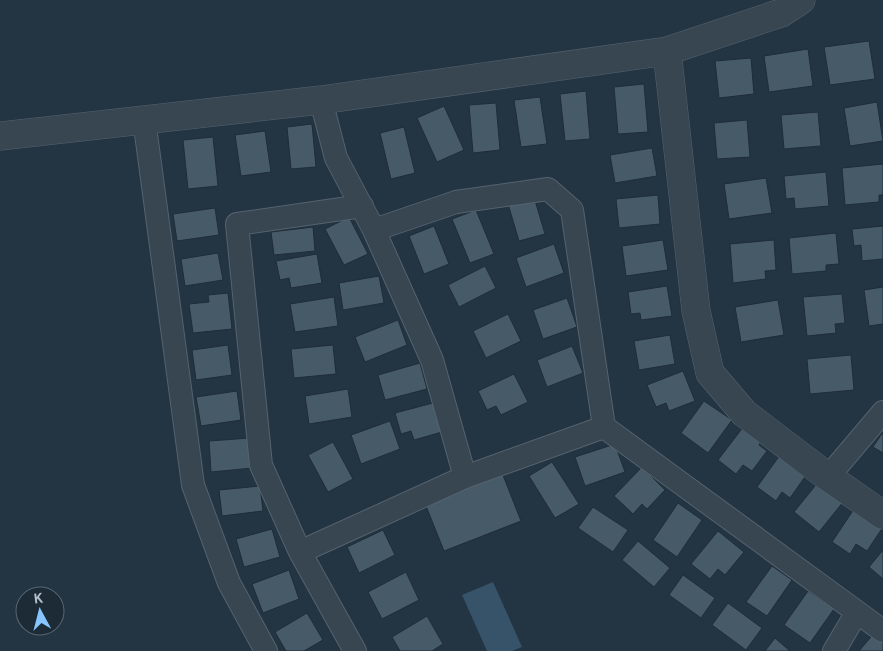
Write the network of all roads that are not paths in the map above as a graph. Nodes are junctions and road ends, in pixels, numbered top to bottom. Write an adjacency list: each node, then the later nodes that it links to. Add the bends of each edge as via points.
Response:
1 (801, 0): 2 (street, via 781,14)
2 (666, 51): 3 (street); 11 (street, via 696,311 710,373 744,413)
3 (321, 100): 4 (street); 6 (street, via 336,158)
4 (144, 119): 5 (street); 16 (street, via 193,485 230,583)
5 (0, 136)
6 (362, 206): 7 (street); 13 (street, via 237,224 261,465)
7 (374, 230): 9 (street, via 456,202 548,189 572,210); 10 (street, via 432,360)
8 (883, 412): 11 (street)
9 (604, 427): 10 (street); 14 (street)
10 (465, 477): 13 (street)
11 (828, 477): 12 (street)
12 (883, 516)
13 (300, 552): 17 (street)
14 (857, 612): 15 (street); 18 (street)
15 (883, 632)
16 (266, 651)
17 (355, 651)
18 (834, 651)

